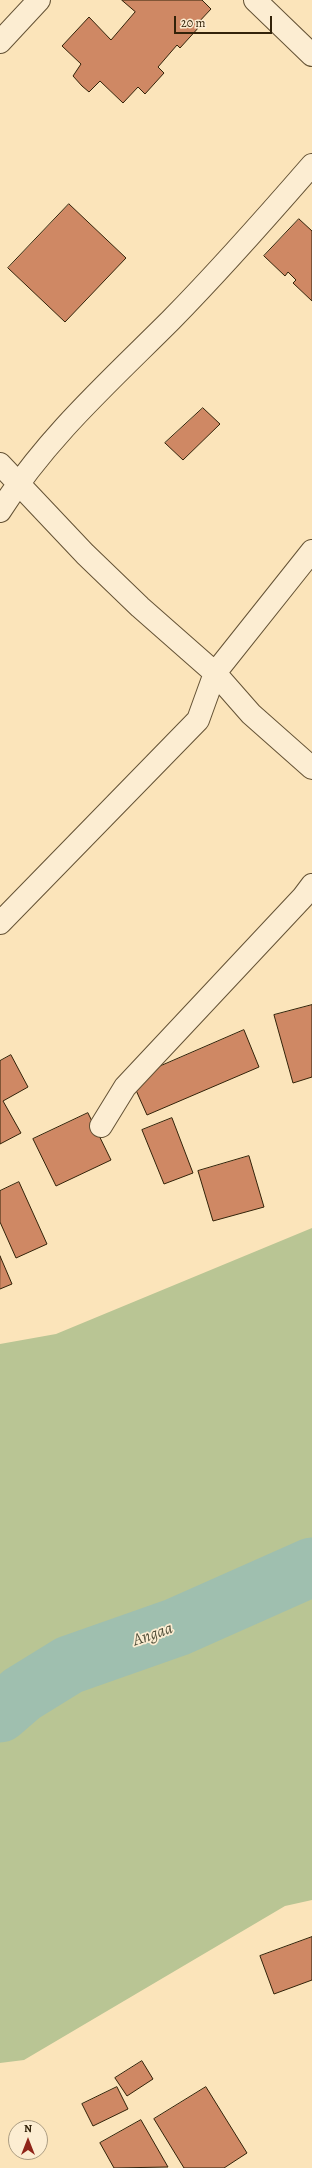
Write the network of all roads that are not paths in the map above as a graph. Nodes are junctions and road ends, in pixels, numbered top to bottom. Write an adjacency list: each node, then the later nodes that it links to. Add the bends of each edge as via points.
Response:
1 (39, 0): 3 (street)
2 (255, 0): 4 (street)
3 (0, 42)
4 (312, 55)
5 (312, 165): 7 (street, via 201,290 59,432)
6 (0, 464): 7 (street)
7 (18, 482): 8 (street); 10 (street, via 85,554)
8 (0, 511)
9 (312, 551): 10 (street)
10 (215, 673): 11 (street, via 251,714); 13 (street, via 198,720)
11 (312, 768)
12 (312, 885): 14 (street, via 125,1088)
13 (0, 924)
14 (101, 1126)

